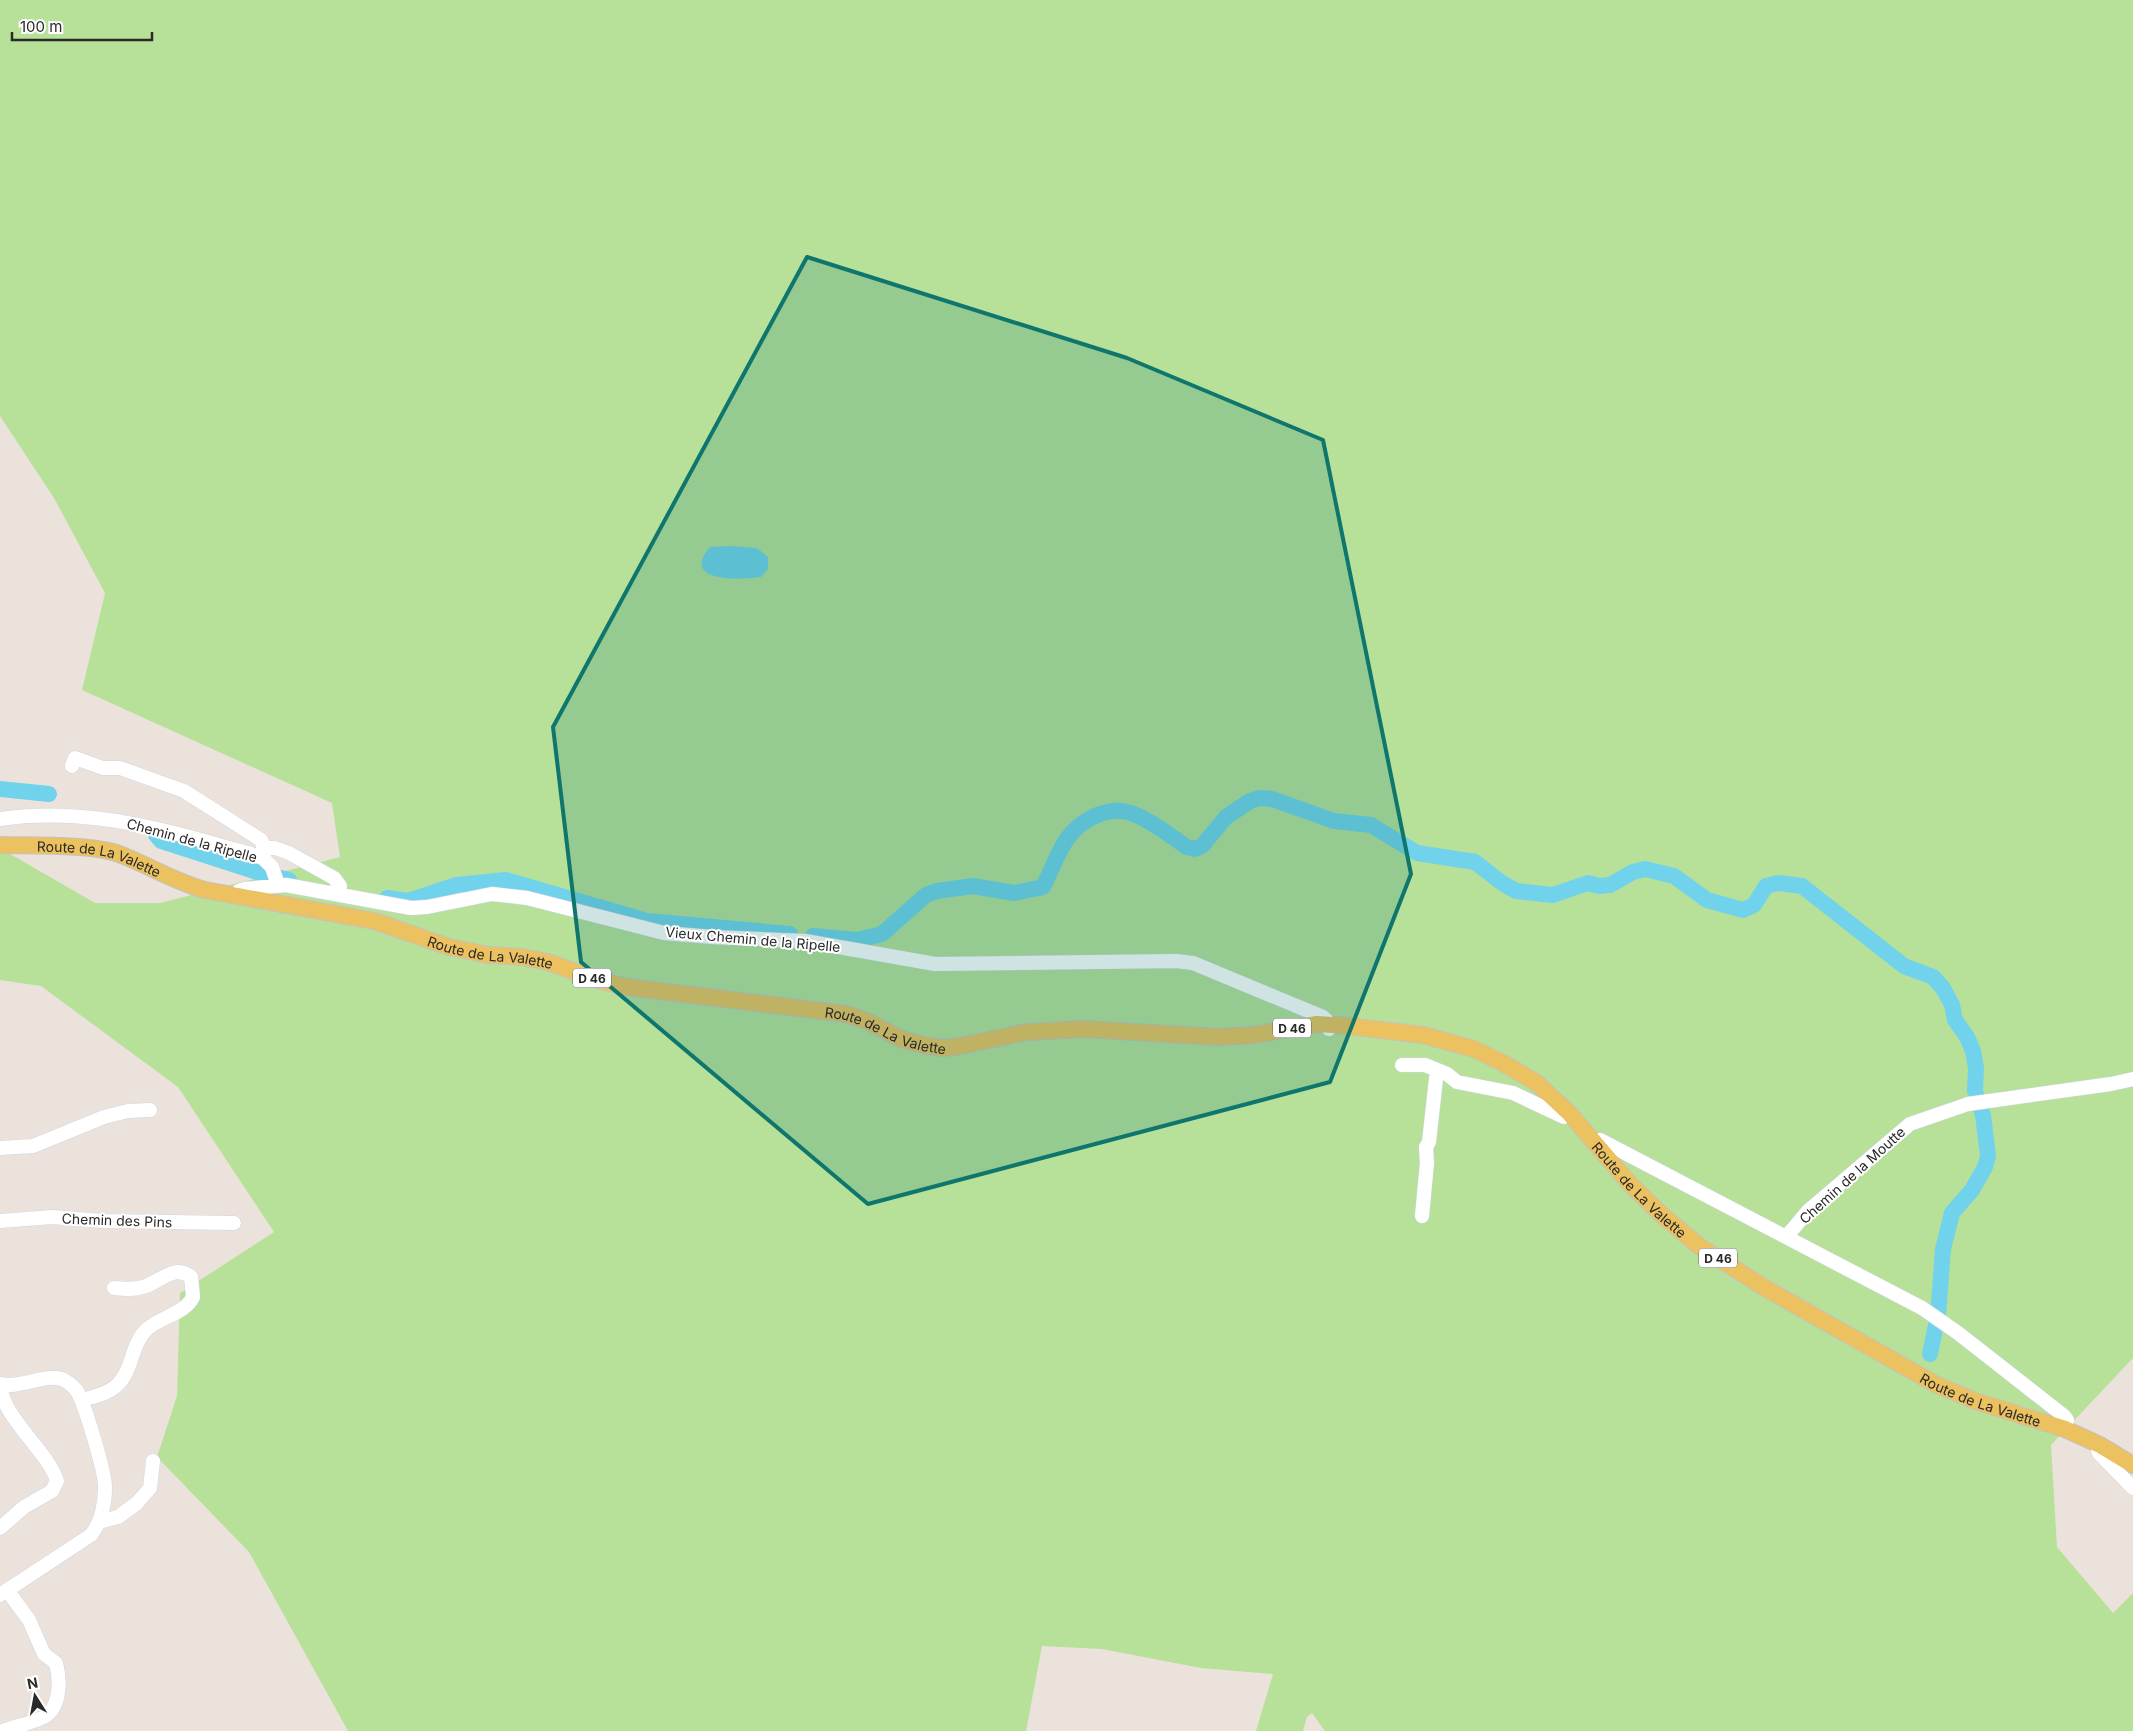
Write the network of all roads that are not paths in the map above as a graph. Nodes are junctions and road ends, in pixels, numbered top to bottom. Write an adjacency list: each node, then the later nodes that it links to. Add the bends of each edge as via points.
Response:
1 (72, 766): 4 (street, via 75,758 104,768 120,768 184,790 258,838)
2 (0, 819): 4 (street, Chemin de la Ripelle, via 46,816 119,820)
3 (0, 844): 7 (main road, Route de La Valette / D 46, via 89,849 118,854 190,886)
4 (264, 853): 5 (street, Chemin de la Ripelle); 6 (street, Vieux Chemin de la Ripelle, via 275,848 289,853 334,878)
5 (276, 879): 6 (street, Vieux Chemin de la Ripelle); 7 (street, Vieux Chemin de la Ripelle, via 238,891)
6 (339, 890): 8 (street, Vieux Chemin de la Ripelle, via 411,908 502,894 664,933 805,941 935,964 1193,963 1324,1018)
7 (234, 896): 8 (main road, Route de La Valette / D 46, via 374,921 449,947 548,962 627,987 846,1014 902,1039 943,1048 1027,1032 1084,1029 1191,1037 1248,1035 1304,1026)
8 (1329, 1028): 13 (main road, Route de La Valette / D 46, via 1422,1035 1453,1042 1503,1063 1537,1084)
9 (1402, 1065): 10 (street)
10 (1437, 1070): 13 (street, via 1457,1082 1513,1093 1564,1118); 16 (street, via 1426,1147)
11 (2133, 1079): 19 (street, Chemin de la Moutte, via 1968,1104 1910,1124 1808,1211)
12 (150, 1110): 15 (street, via 104,1117 41,1144)
13 (1570, 1114): 14 (main road, Route de La Valette / D 46)
14 (1595, 1143): 19 (street, via 1600,1140); 23 (main road, Route de La Valette / D 46, via 1662,1216 1699,1246 1765,1288 1935,1384)
15 (0, 1148)
16 (1422, 1216)
17 (0, 1221): 18 (street, Chemin des Pins, via 52,1217)
18 (234, 1223)
19 (1787, 1236): 23 (street, via 1922,1308 2064,1416 2067,1420)
20 (114, 1288): 22 (street, via 142,1288 179,1272 191,1277 193,1297 188,1304 143,1334 119,1384 103,1395)
21 (1, 1384): 22 (street, via 12,1386 60,1379 76,1390); 29 (street, via 5,1404 57,1482 52,1491 24,1507)
22 (81, 1400): 28 (street, via 105,1481)
23 (2065, 1429): 24 (main road, Route de La Valette / D 46)
24 (2100, 1445): 26 (main road, D 46); 27 (street, via 2099,1453)
25 (153, 1461): 28 (street, via 150,1488 137,1503 118,1518)
26 (2133, 1465)
27 (2133, 1488)
28 (99, 1522): 30 (street, via 80,1544)
29 (0, 1528)
30 (4, 1592): 31 (street, via 29,1620 44,1654 56,1663 58,1693 54,1708 48,1715)
31 (3, 1731)

